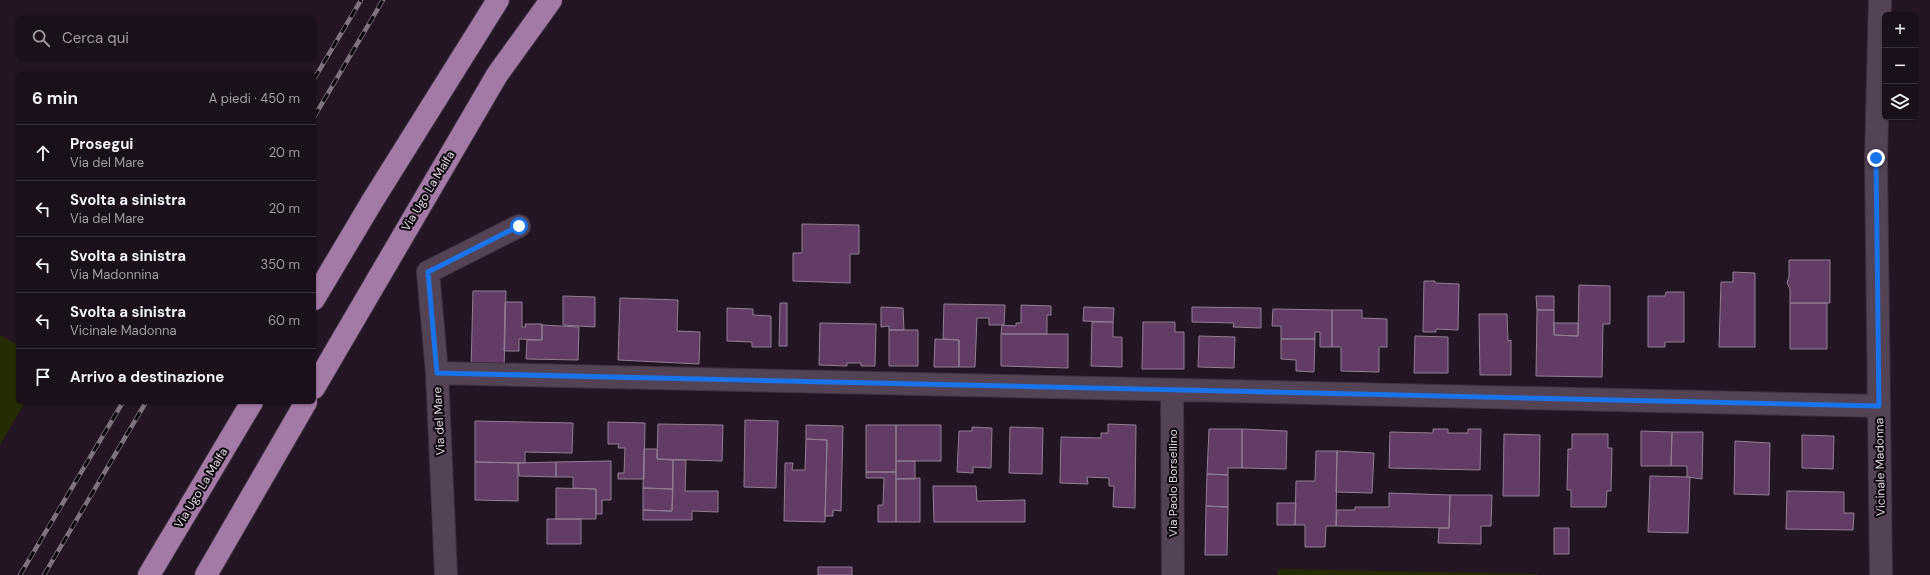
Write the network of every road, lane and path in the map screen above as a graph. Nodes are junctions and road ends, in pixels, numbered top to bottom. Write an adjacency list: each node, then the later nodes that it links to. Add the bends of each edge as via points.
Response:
1 (498, 0): 5 (highway)
2 (551, 0): 7 (highway, Via Ugo La Malfa, via 497,75)
3 (1880, 0): 11 (street, Vicinale Madonna, via 1876,158)
4 (519, 226): 6 (street, Via del Mare, via 428,272)
5 (316, 296)
6 (437, 373): 8 (street); 14 (street, Via del Mare)
7 (316, 385)
8 (1172, 391): 11 (street); 15 (street, Via Paolo Borsellino)
9 (251, 404): 12 (highway, Via Ugo La Malfa)
10 (305, 404): 13 (highway)
11 (1879, 406): 16 (street, Vicinale Madonna)
12 (149, 575)
13 (206, 575)
14 (446, 575)
15 (1174, 575)
16 (1881, 575)

